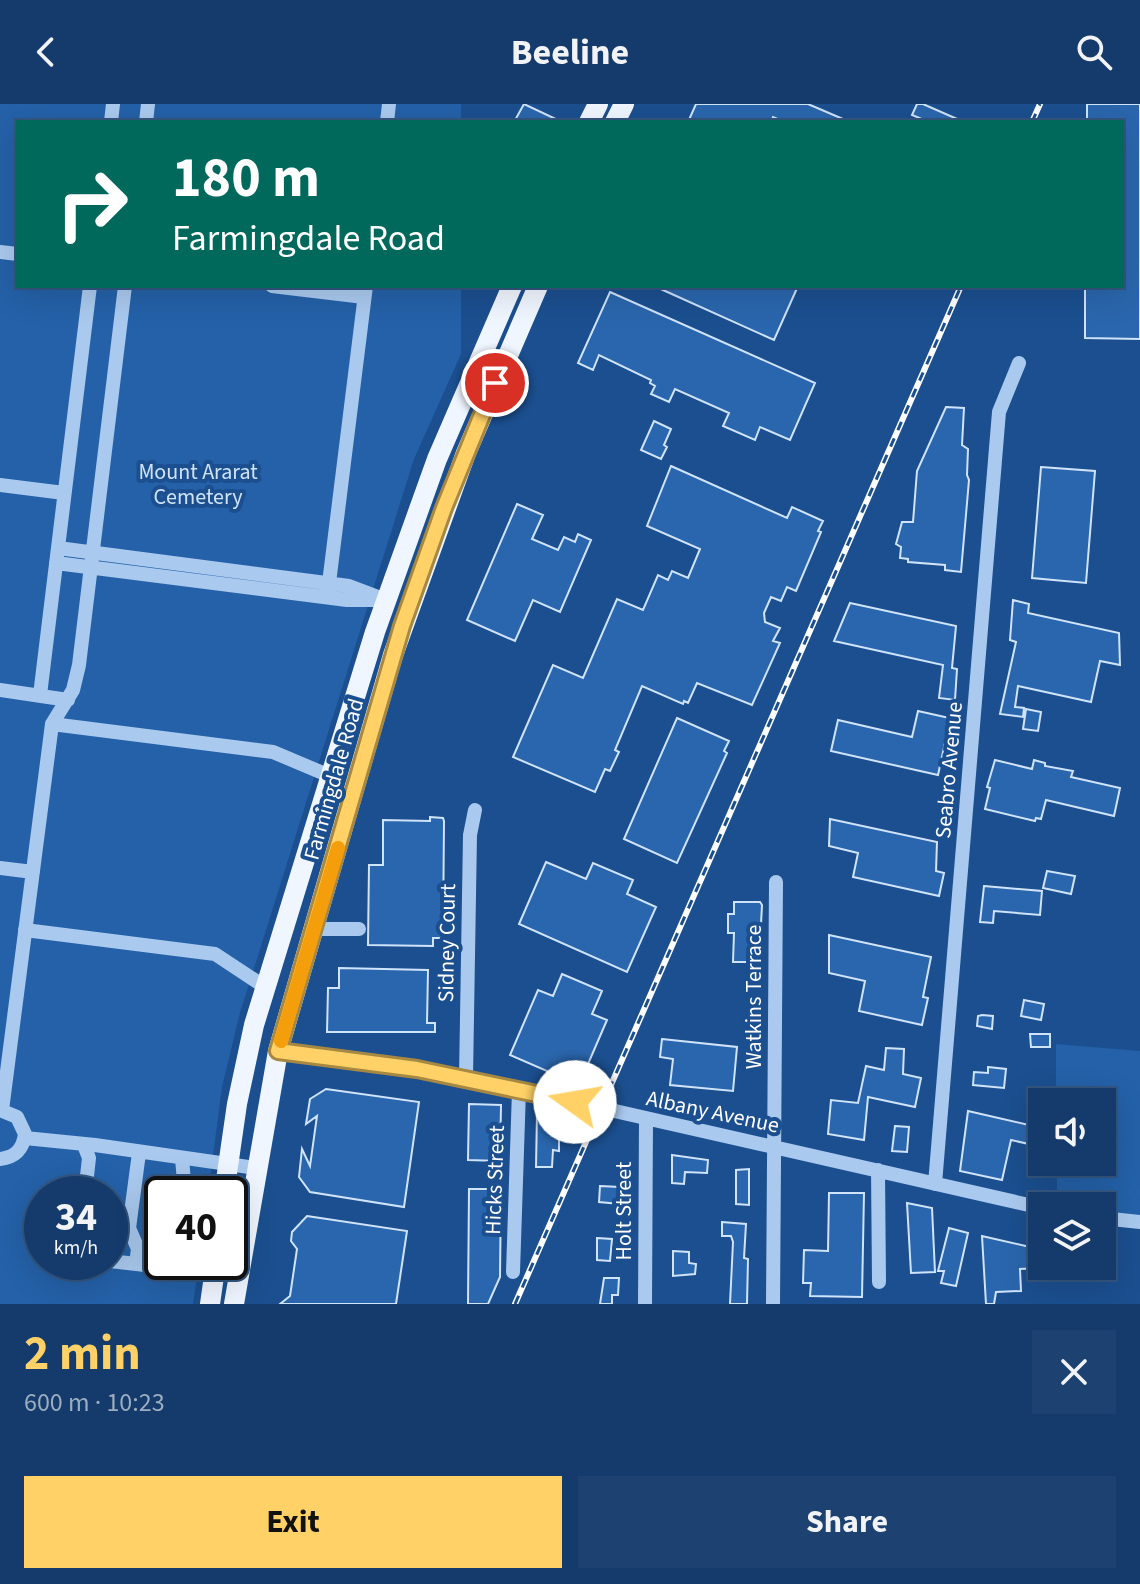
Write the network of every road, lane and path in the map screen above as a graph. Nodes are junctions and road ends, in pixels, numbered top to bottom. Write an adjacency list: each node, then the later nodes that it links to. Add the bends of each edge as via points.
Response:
1 (90, 288): 9 (street)
2 (125, 288): 11 (street)
3 (303, 288): 6 (street)
4 (511, 288): 13 (main road, Farmingdale Road, via 437,459)
5 (537, 288): 24 (main road, Farmingdale Road, via 471,440 411,599)
6 (365, 292): 12 (street)
7 (1019, 363): 46 (street, Seabro Avenue, via 999,412)
8 (0, 485): 9 (street)
9 (64, 493): 10 (street)
10 (57, 556): 11 (street); 15 (street)
11 (92, 560): 12 (street); 16 (street, via 79,665)
12 (328, 590): 13 (street)
13 (386, 600): 18 (main road, Farmingdale Road)
14 (0, 690): 15 (street)
15 (40, 695): 16 (street)
16 (68, 700): 17 (street)
17 (52, 724): 18 (street, via 273,752); 22 (street)
18 (330, 776): 20 (main road, Farmingdale Road)
19 (475, 810): 30 (street, Sidney Court, via 470,835)
20 (307, 853): 27 (main road, Farmingdale Road); 29 (main road, via 305,887 265,1040 268,1048)
21 (0, 868): 22 (street)
22 (33, 872): 26 (street)
23 (776, 882): 36 (street, Watkins Terrace)
24 (314, 929): 25 (street); 29 (main road, Farmingdale Road)
25 (359, 929)
26 (25, 930): 27 (street, via 215,954); 28 (street)
27 (265, 987): 40 (main road, Farmingdale Road)
28 (6, 1028): 32 (street)
29 (278, 1051): 30 (street, Albany Avenue); 41 (main road, Farmingdale Road)
30 (466, 1078): 31 (street, Albany Avenue)
31 (519, 1090): 33 (street, Albany Avenue); 54 (street, Hicks Street)
32 (1, 1110): 34 (street, via 20,1120)
33 (646, 1119): 36 (street, Albany Avenue); 59 (street, Holt Street)
34 (25, 1138): 35 (street); 39 (street, via 17,1153)
35 (84, 1145): 37 (street); 43 (street)
36 (774, 1147): 42 (street, Albany Avenue); 60 (street, Watkins Terrace)
37 (139, 1153): 38 (street); 51 (street, via 129,1228)
38 (182, 1158): 40 (street); 44 (street)
39 (0, 1159)
40 (228, 1164): 41 (street); 45 (main road, Farmingdale Road)
41 (256, 1168): 58 (main road, Farmingdale Road)
42 (878, 1170): 46 (street, Albany Avenue); 56 (street)
43 (87, 1176)
44 (184, 1176)
45 (226, 1176)
46 (935, 1184): 47 (street, Albany Avenue)
47 (1028, 1205)
48 (1116, 1219): 49 (street)
49 (1140, 1222)
50 (144, 1252): 51 (street)
51 (137, 1256): 52 (street); 53 (street)
52 (144, 1257)
53 (128, 1258)
54 (513, 1272)
55 (213, 1280): 57 (main road)
56 (879, 1282)
57 (210, 1304)
58 (234, 1304)
59 (645, 1304)
60 (773, 1304)

